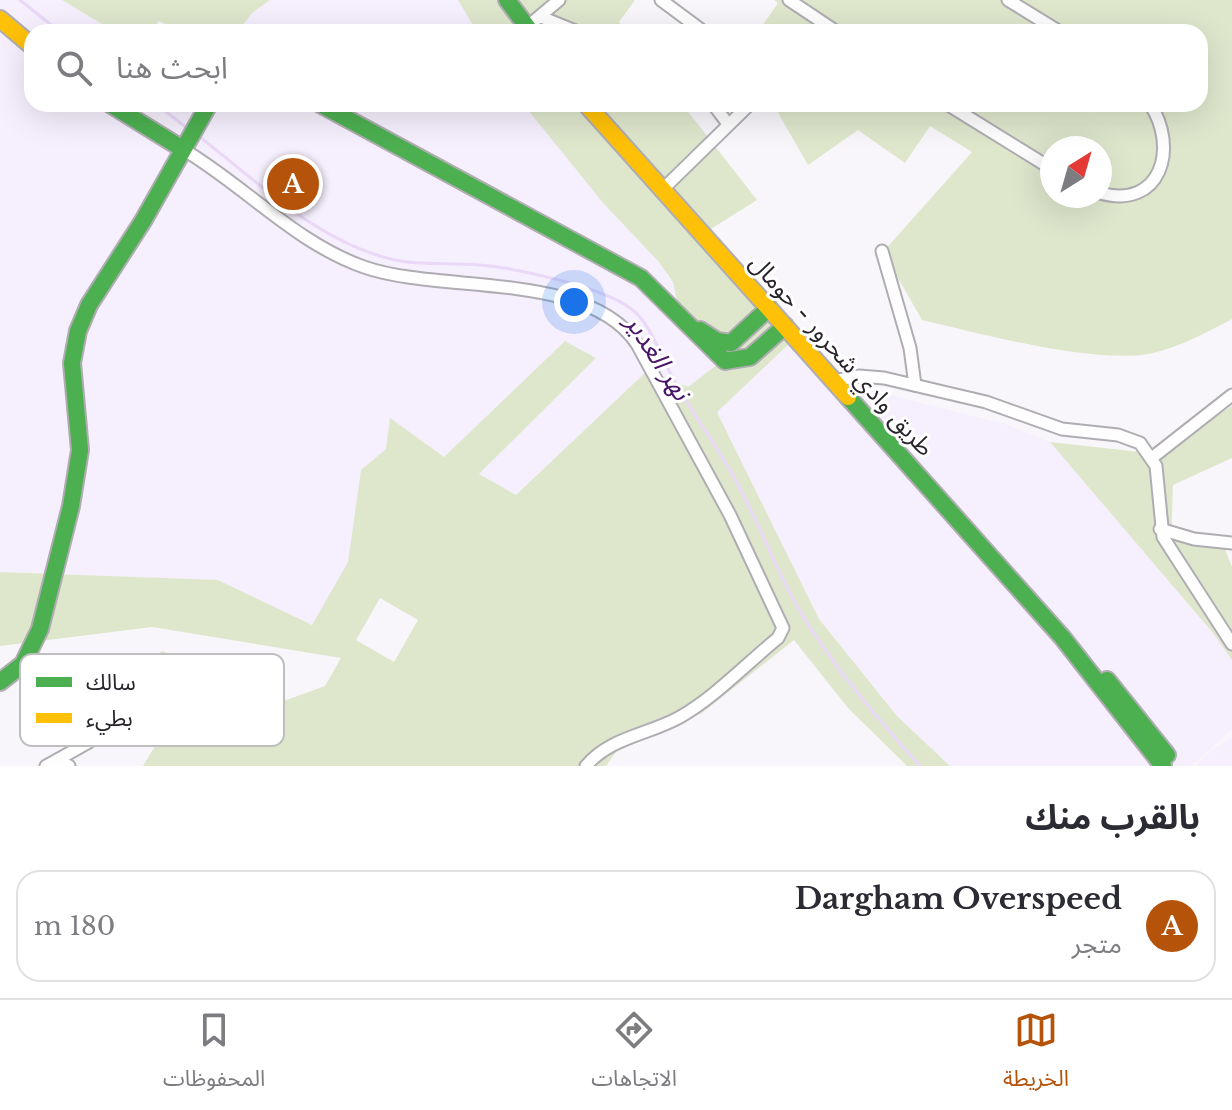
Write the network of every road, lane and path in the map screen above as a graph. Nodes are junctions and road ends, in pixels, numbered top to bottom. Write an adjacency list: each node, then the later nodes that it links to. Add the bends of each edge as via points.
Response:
1 (507, 0): 7 (street)
2 (559, 0): 8 (street)
3 (661, 0): 9 (street)
4 (789, 0): 10 (street)
5 (1008, 0): 11 (street)
6 (0, 19): 12 (street)
7 (532, 24)
8 (534, 24)
9 (693, 24)
10 (825, 24)
11 (1047, 24)
12 (24, 39)
13 (126, 112): 22 (street)
14 (203, 112): 22 (street)
15 (335, 112): 28 (street, via 617,263 654,288)
16 (593, 112): 24 (street, طريق وادي شحرور - حومال)
17 (719, 112): 21 (street)
18 (741, 112): 21 (street)
19 (960, 112): 23 (street)
20 (1154, 112): 25 (street, via 1165,138 1159,171 1143,190)
21 (728, 124): 24 (street)
22 (185, 142): 37 (street, via 78,331 72,363 80,450 40,629); 44 (street, via 319,245 362,266 584,305 618,320 637,344 730,515 783,628 699,705 608,746)
23 (1040, 162)
24 (661, 191): 27 (street, طريق وادي شحرور - حومال)
25 (1112, 194)
26 (882, 251): 31 (street)
27 (769, 308): 28 (street, via 731,343); 29 (street, طريق وادي شحرور - حومال)
28 (688, 323): 29 (street, via 714,353 736,364)
29 (785, 326): 30 (street, طريق وادي شحرور - حومال)
30 (833, 381): 31 (street, via 869,376); 40 (street, طريق وادي شحرور - حومال)
31 (915, 385): 33 (street, via 986,402 1062,429 1127,437)
32 (1232, 395): 33 (street)
33 (1153, 457): 34 (street, via 1160,485)
34 (1160, 529): 35 (street); 36 (street)
35 (1232, 543)
36 (1232, 644)
37 (28, 654)
38 (20, 666): 39 (street)
39 (0, 682)
40 (1123, 707): 45 (street, طريق وادي شحرور - حومال); 46 (street, طريق وادي شحرور - حومال)
41 (82, 746): 42 (street)
42 (52, 763): 43 (street)
43 (69, 766)
44 (586, 766)
45 (1163, 766)
46 (1174, 766)

